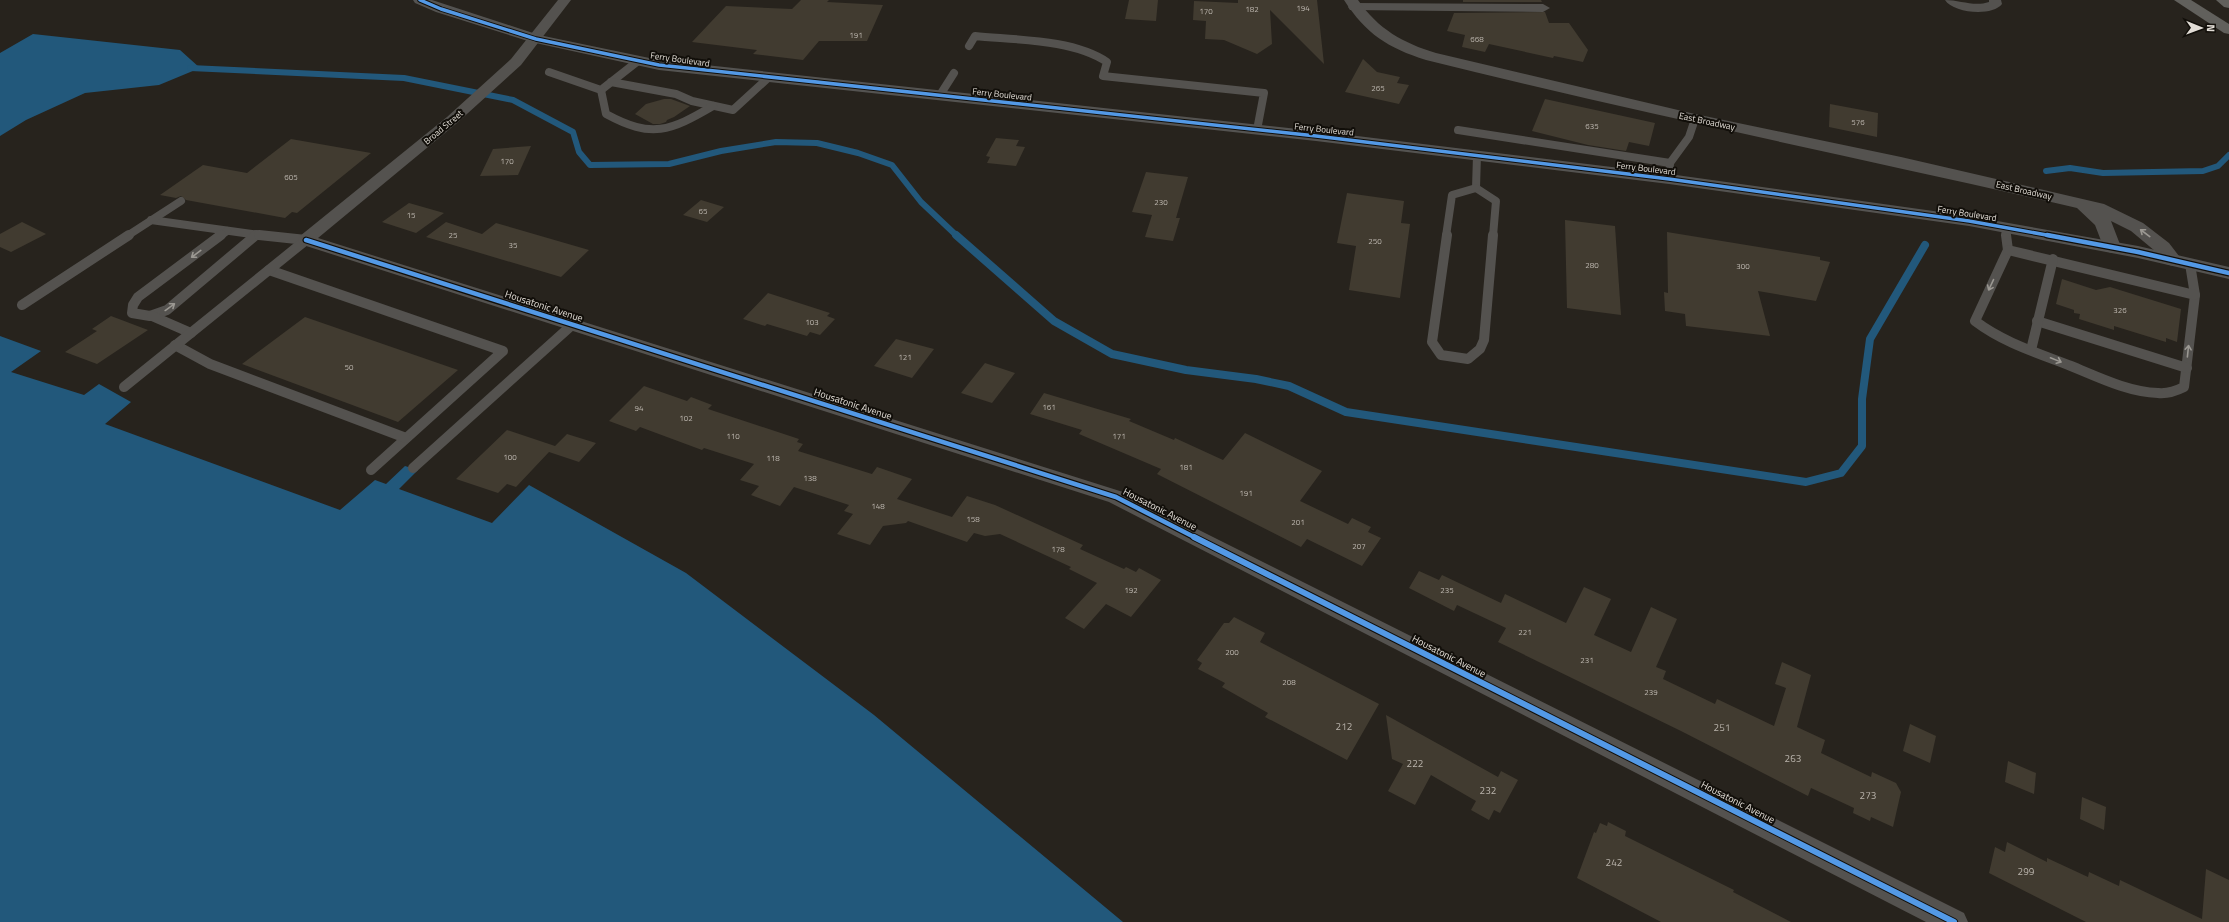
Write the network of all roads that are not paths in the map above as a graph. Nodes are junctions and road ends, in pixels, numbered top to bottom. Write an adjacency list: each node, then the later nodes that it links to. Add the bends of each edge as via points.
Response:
1 (420, 0): 11 (main road, Ferry Boulevard)
2 (565, 0): 11 (street, Broad Street)
3 (1951, 0): 4 (street, via 1957,5 1973,9 1995,4)
4 (1995, 0)
5 (2181, 0): 10 (highway)
6 (2223, 0): 8 (highway)
7 (1353, 4): 9 (street); 21 (street, East Broadway, via 1365,22 1383,37 1431,58)
8 (2229, 4)
9 (1543, 8)
10 (2229, 30)
11 (536, 39): 13 (main road, Ferry Boulevard); 33 (street, Broad Street, via 516,62 452,120)
12 (969, 46): 22 (lane, via 975,36 1076,48 1088,51 1107,62 1103,76 1264,93)
13 (638, 61): 16 (main road, Ferry Boulevard); 17 (lane)
14 (549, 72): 18 (lane)
15 (954, 73): 19 (lane)
16 (768, 78): 19 (main road, Ferry Boulevard); 20 (lane, via 733,110)
17 (612, 82): 18 (lane); 20 (lane, via 676,94)
18 (601, 90): 20 (lane, via 606,114 641,130 661,130 683,123)
19 (940, 95): 22 (main road, Ferry Boulevard)
20 (713, 106)
21 (1695, 119): 25 (lane, via 1694,127); 28 (street, East Broadway, via 1901,162)
22 (1257, 130): 24 (main road, Ferry Boulevard)
23 (1458, 130): 25 (lane)
24 (1476, 155): 25 (main road, Ferry Boulevard); 26 (lane)
25 (1670, 171): 30 (main road, Ferry Boulevard)
26 (1476, 188): 26 (lane, via 1452,195 1432,342 1441,355 1468,359 1480,349 1484,340 1496,201)
27 (181, 201): 29 (lane)
28 (2083, 205): 34 (street, East Broadway, via 2103,223); 37 (street, East Broadway, one-way to 28, via 2131,223 2112,213)
29 (151, 220): 31 (lane); 41 (lane)
30 (2005, 227): 34 (main road, Ferry Boulevard); 35 (lane)
31 (227, 231): 32 (lane); 42 (lane, one-way to 42, via 138,297 132,313 141,317)
32 (256, 235): 33 (lane); 42 (lane, one-way to 32, via 167,310)
33 (306, 240): 38 (lane); 44 (street, Housatonic Avenue)
34 (2112, 247): 37 (main road, Ferry Boulevard)
35 (2008, 250): 36 (lane); 47 (lane, one-way to 47, via 1975,321 1987,331)
36 (2053, 259): 40 (lane); 43 (lane)
37 (2182, 262): 39 (main road, Ferry Boulevard); 40 (lane)
38 (269, 270): 45 (lane); 50 (lane, via 503,351)
39 (2229, 273)
40 (2195, 295): 48 (lane, one-way to 40)
41 (22, 305)
42 (152, 316): 45 (lane)
43 (2037, 321): 47 (lane); 48 (lane)
44 (572, 324): 51 (lane); 53 (street, Housatonic Avenue, via 1116,496)
45 (191, 333): 46 (lane)
46 (175, 346): 49 (lane); 50 (lane, via 210,364)
47 (2031, 350): 48 (lane, one-way to 48, via 2115,383 2150,393 2174,393 2184,387)
48 (2186, 368)
49 (124, 387)
50 (406, 438): 52 (lane)
51 (413, 468)
52 (370, 470)
53 (1954, 922)

